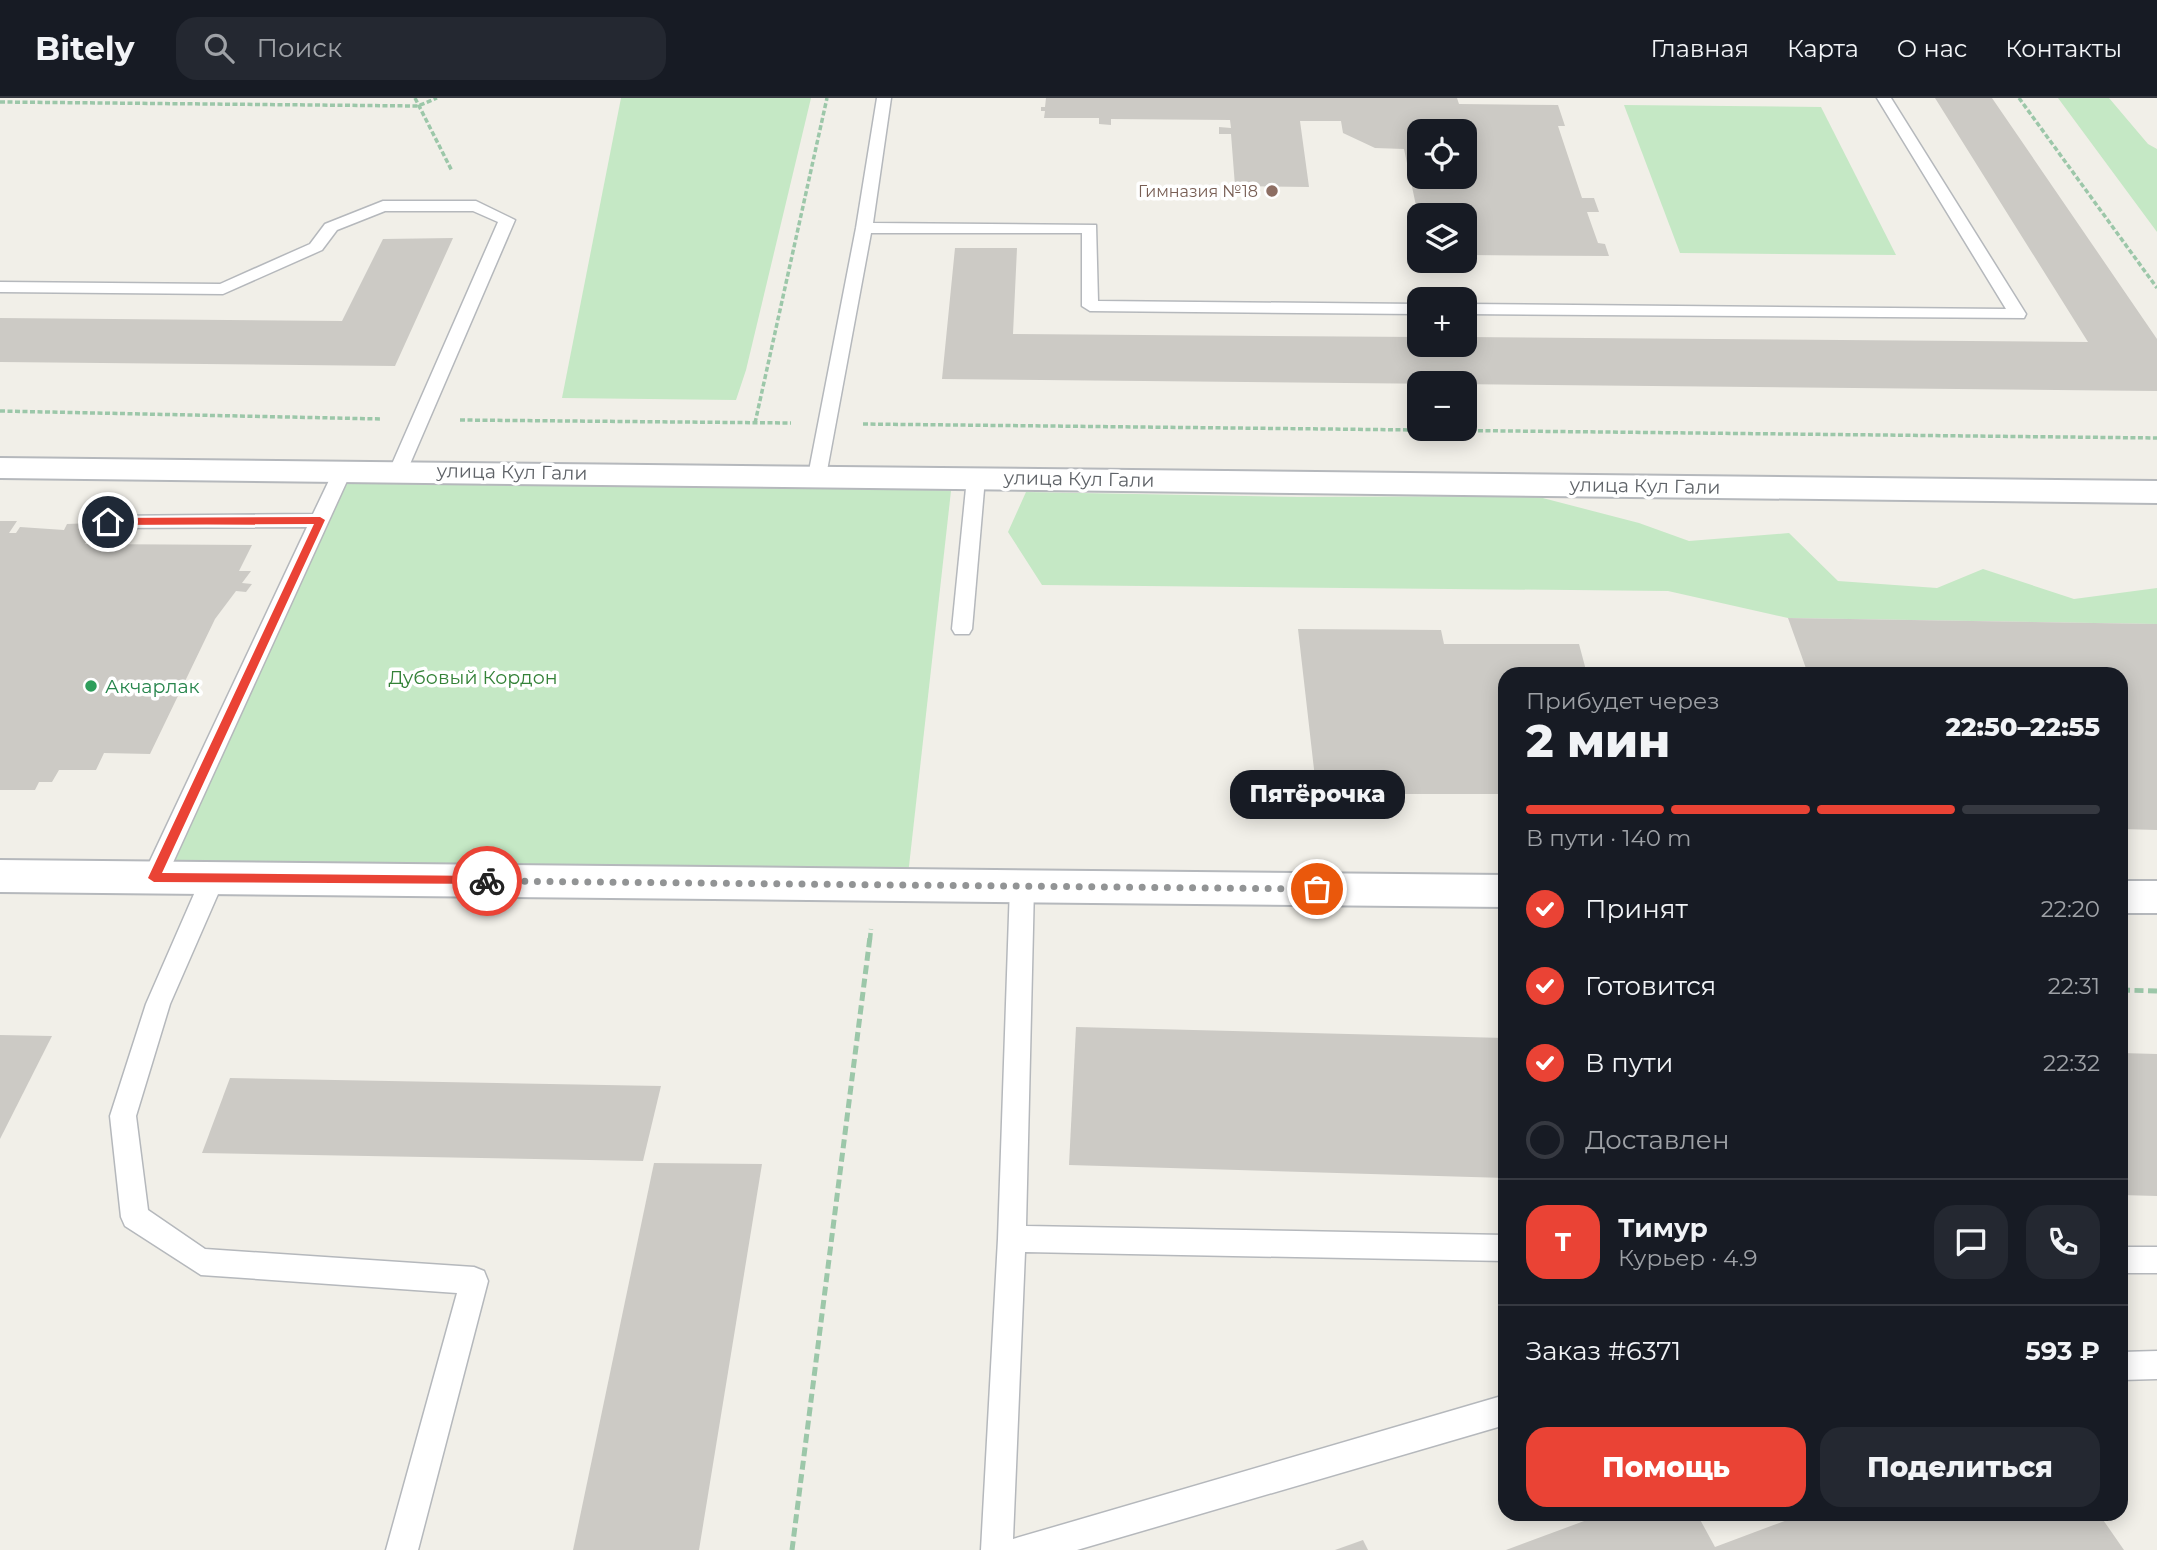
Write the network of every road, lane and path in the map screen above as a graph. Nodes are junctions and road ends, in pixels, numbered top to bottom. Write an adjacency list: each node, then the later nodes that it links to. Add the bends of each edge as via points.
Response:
1 (415, 98): 8 (path)
2 (437, 98): 8 (path)
3 (827, 98): 17 (path)
4 (884, 98): 10 (lane)
5 (1884, 98): 14 (lane, via 2018,314)
6 (2019, 98): 12 (path)
7 (0, 102): 8 (path)
8 (418, 106): 9 (path)
9 (452, 170)
10 (864, 228): 13 (lane, via 1090,228 1090,306); 18 (lane)
11 (0, 287): 16 (lane, via 223,289 316,247 331,227 383,206 476,205 507,220)
12 (2157, 288)
13 (1407, 309)
14 (1477, 309)
15 (0, 411): 16 (path)
16 (420, 419): 17 (path); 22 (lane)
17 (755, 423): 18 (path)
18 (827, 424): 19 (path); 23 (lane)
19 (2157, 438)
20 (0, 468): 21 (street, улица Кул Гали)
21 (343, 470): 22 (street, улица Кул Гали); 26 (lane)
22 (398, 471): 23 (street, улица Кул Гали)
23 (817, 476): 24 (street, улица Кул Гали)
24 (976, 478): 25 (street, улица Кул Гали); 28 (lane)
25 (2157, 492)
26 (320, 520): 27 (lane); 30 (lane)
27 (108, 522)
28 (962, 629)
29 (0, 876): 30 (street)
30 (154, 878): 31 (street)
31 (213, 878): 32 (street); 46 (lane, via 158,1004 123,1116 135,1217 201,1262 474,1281)
32 (876, 885): 33 (street); 47 (path)
33 (1022, 886): 34 (street); 39 (lane)
34 (1498, 891)
35 (2128, 897): 36 (street)
36 (2157, 897)
37 (2128, 990): 38 (path)
38 (2157, 991)
39 (1012, 1239): 40 (lane); 48 (lane)
40 (1498, 1248)
41 (2128, 1260): 42 (lane)
42 (2157, 1260)
43 (2157, 1365): 44 (lane)
44 (2128, 1366)
45 (1498, 1412): 49 (lane)
46 (402, 1550)
47 (792, 1550)
48 (997, 1550)
49 (1024, 1550)

